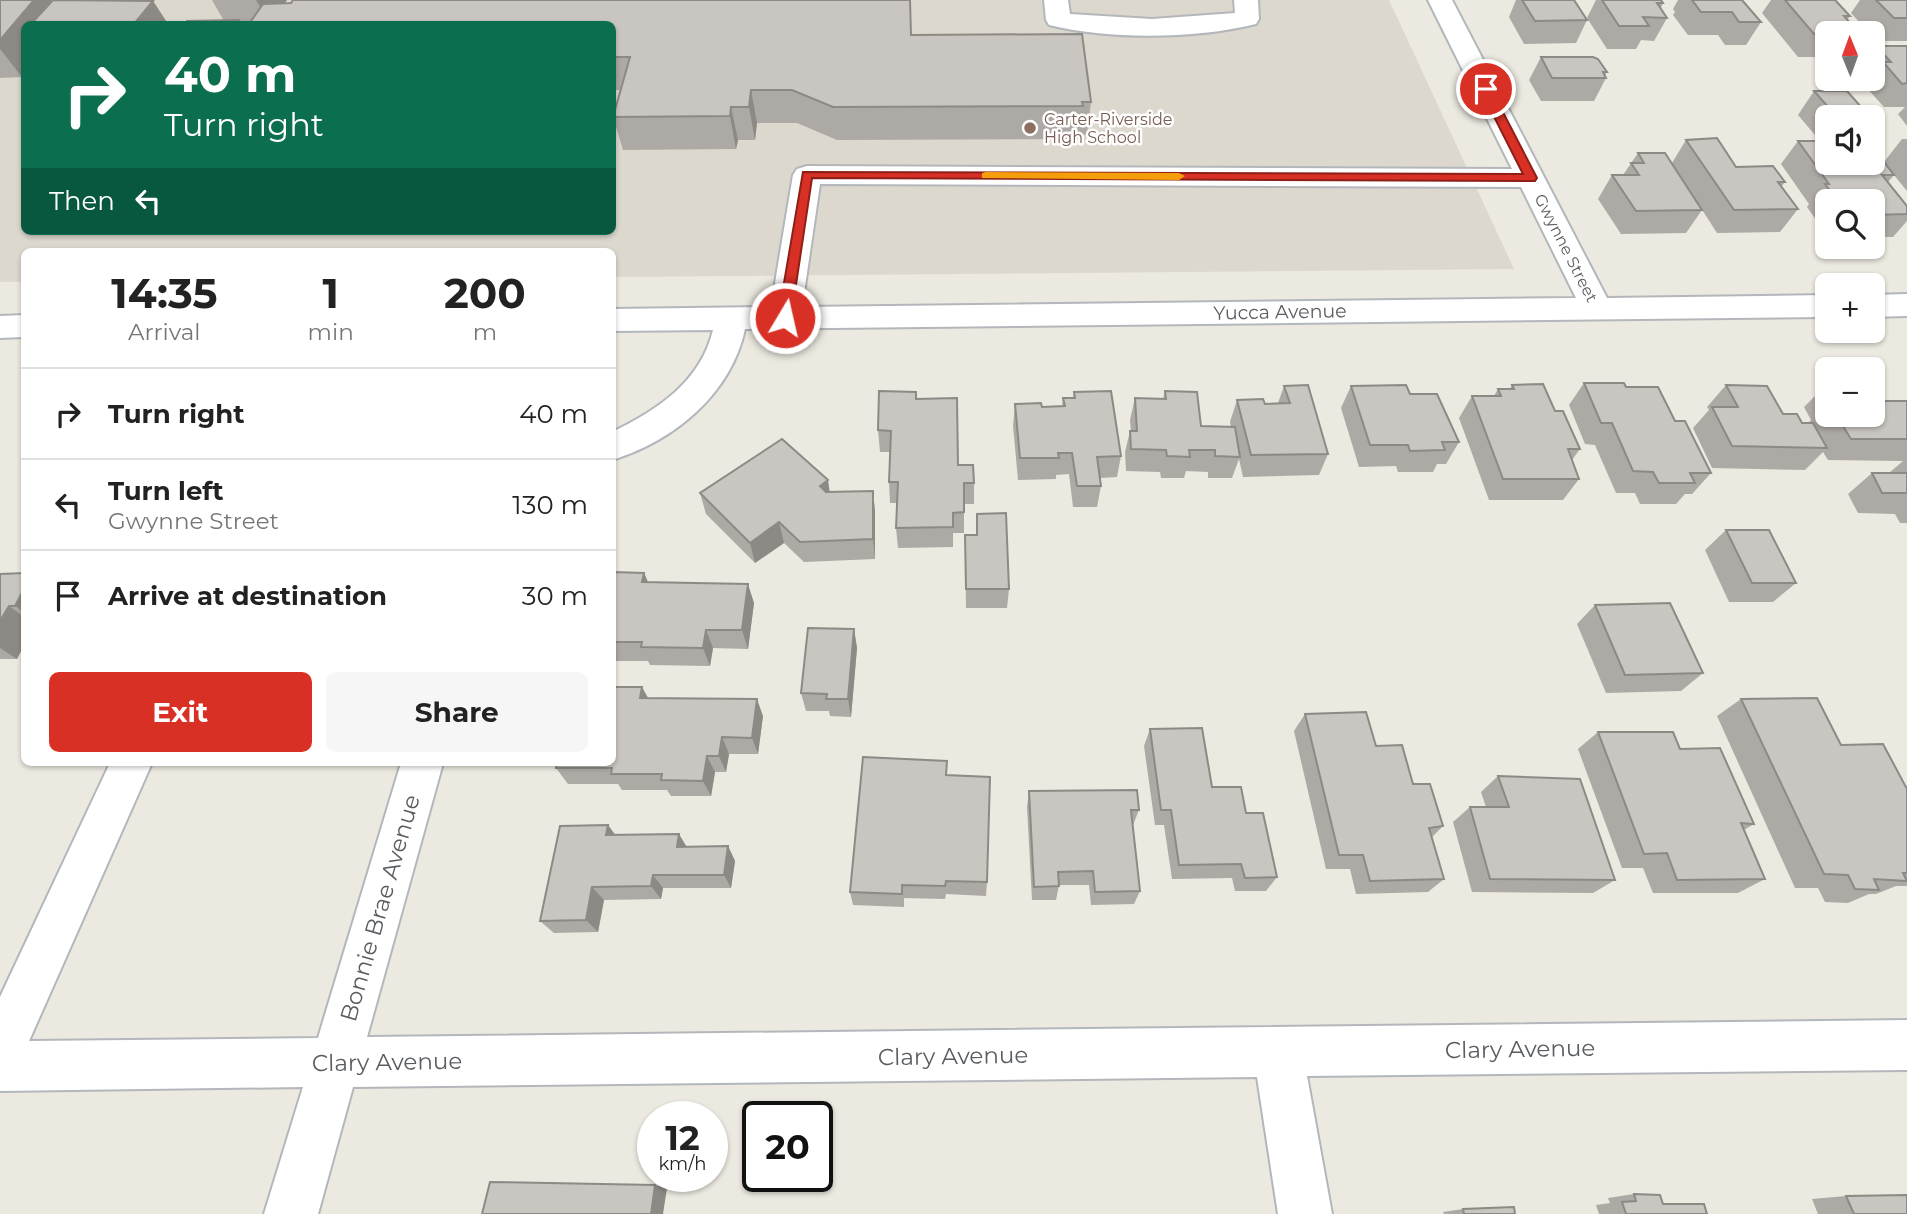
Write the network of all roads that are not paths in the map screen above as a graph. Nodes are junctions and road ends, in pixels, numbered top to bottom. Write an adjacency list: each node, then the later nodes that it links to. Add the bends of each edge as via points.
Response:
1 (1056, 0): 2 (street, via 1058,20 1098,26 1247,19)
2 (1246, 0)
3 (1440, 0): 4 (street, Gwynne Street)
4 (1531, 178): 8 (street, Gwynne Street); 10 (street, via 807,175)
5 (1907, 305): 7 (street)
6 (1815, 306): 8 (street, Yucca Avenue)
7 (1885, 306)
8 (1597, 309): 10 (street, Yucca Avenue)
9 (732, 318): 10 (street, Yucca Avenue); 11 (street, Yucca Avenue); 14 (street, via 719,361 687,402 637,438)
10 (785, 318)
11 (616, 320)
12 (0, 327): 13 (street)
13 (21, 327)
14 (616, 446)
15 (130, 766): 18 (street)
16 (421, 766): 20 (street, Bonnie Brae Avenue)
17 (1907, 1045): 19 (street, Clary Avenue)
18 (0, 1051)
19 (1278, 1052): 20 (street, Clary Avenue); 23 (street)
20 (335, 1063): 21 (street, Clary Avenue); 22 (street, Bonnie Brae Avenue)
21 (0, 1066)
22 (291, 1214)
23 (1305, 1214)

